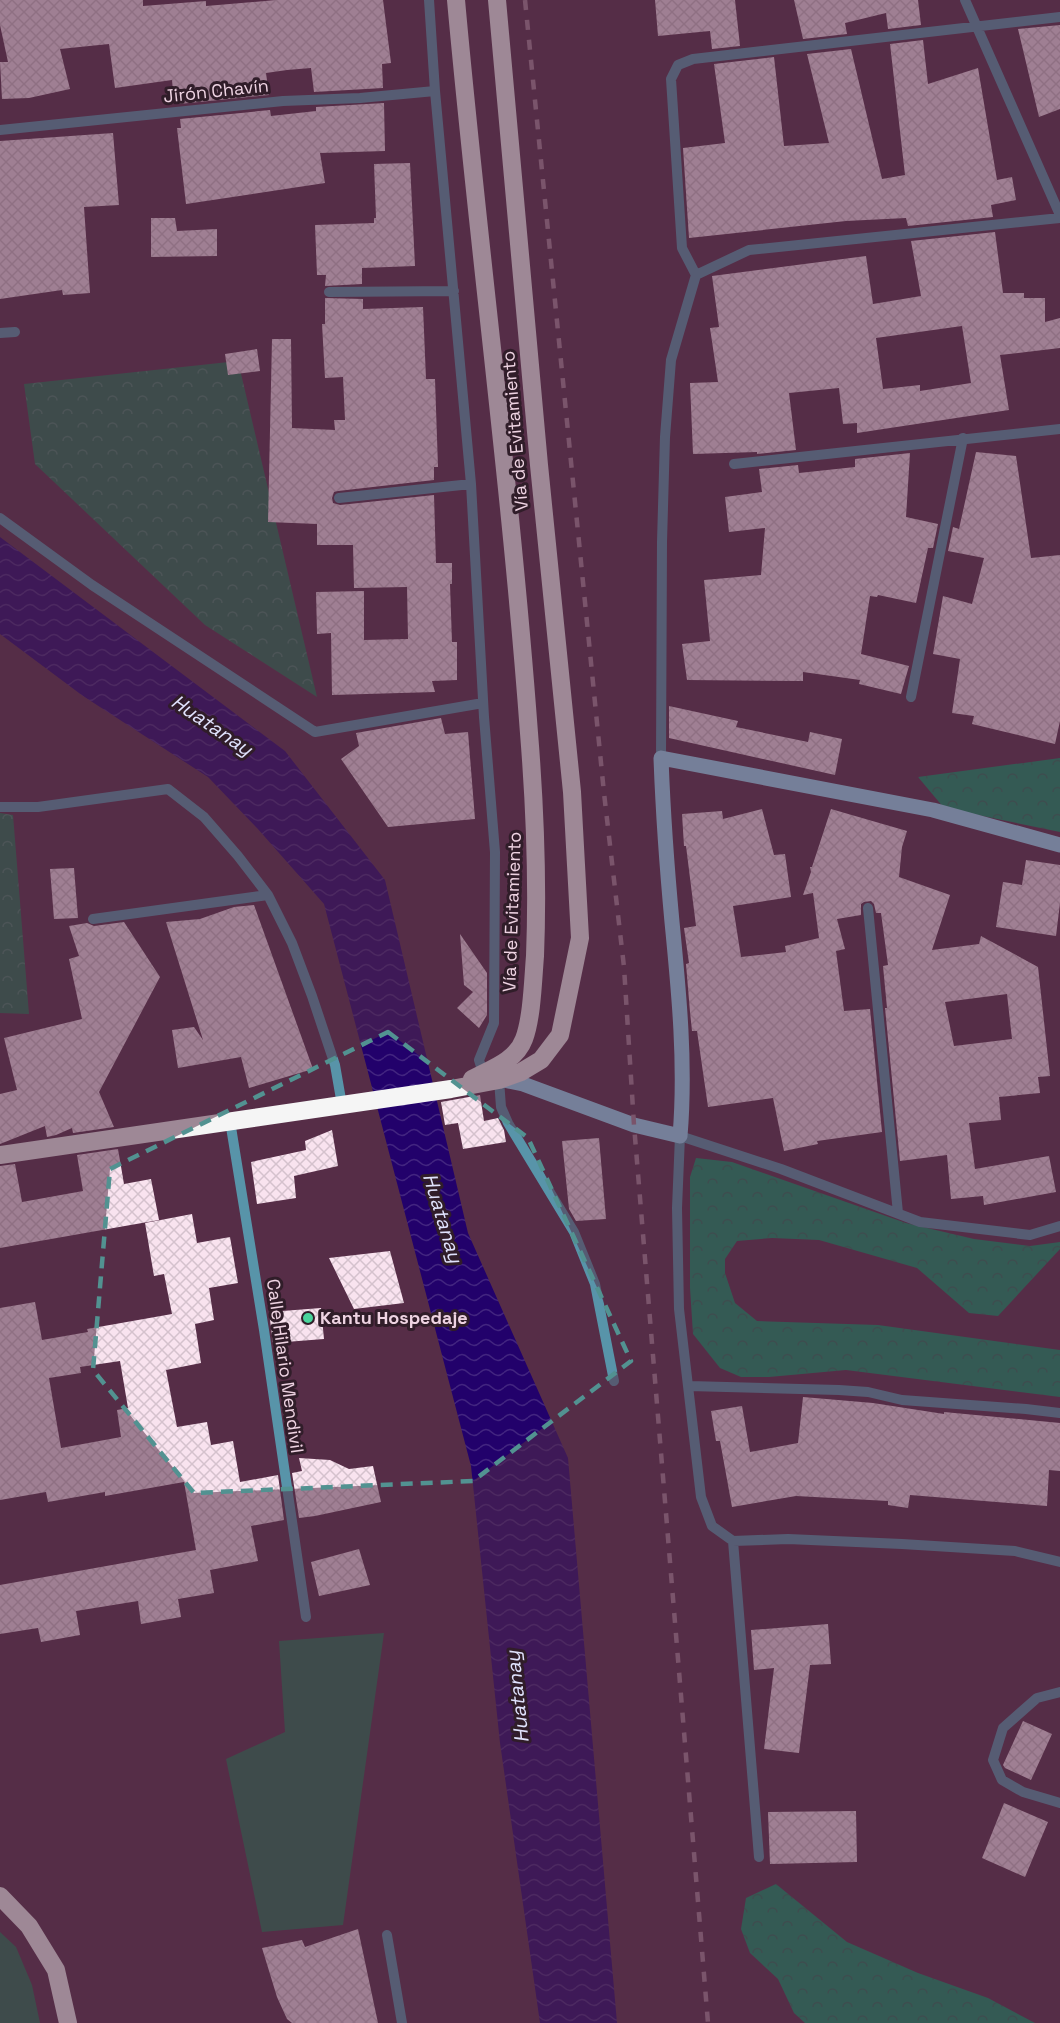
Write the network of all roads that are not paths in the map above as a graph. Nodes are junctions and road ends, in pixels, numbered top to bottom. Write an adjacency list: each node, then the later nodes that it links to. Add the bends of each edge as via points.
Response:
1 (429, 0): 7 (street)
2 (456, 0): 29 (highway, Vía de Evitamiento, via 521,618 536,815 534,977 524,1039 516,1054)
3 (497, 0): 29 (highway, Vía de Evitamiento, via 572,792 580,938 560,1035 541,1060 520,1072)
4 (965, 0): 6 (street)
5 (1060, 17): 6 (street)
6 (978, 27): 9 (street); 10 (street, via 693,59 678,65 671,80 682,248)
7 (435, 91): 8 (street, Jirón Chavín, via 271,102); 11 (street)
8 (0, 130)
9 (1060, 217): 10 (street, via 749,250)
10 (696, 275): 23 (street, via 671,360 665,437)
11 (454, 291): 12 (street); 18 (street)
12 (329, 292)
13 (15, 332): 14 (street)
14 (0, 333)
15 (1060, 429): 16 (street)
16 (963, 438): 17 (street); 21 (street)
17 (734, 464)
18 (471, 484): 19 (street); 22 (street)
19 (339, 498)
20 (0, 518): 22 (street, via 92,585 315,732)
21 (911, 697)
22 (483, 703): 29 (street, via 495,852 494,1023 478,1060)
23 (661, 758): 25 (main road, via 933,810); 32 (main road, via 679,994 683,1075)
24 (0, 807): 26 (street, via 38,807 168,789 204,817)
25 (1060, 845)
26 (268, 895): 28 (street); 30 (street, via 292,943)
27 (868, 908): 34 (street)
28 (93, 919)
29 (491, 1077): 30 (highway, Vía de Evitamiento, via 443,1090); 32 (main road, via 523,1084 634,1125); 36 (street, via 508,1123 574,1232 595,1284)
30 (350, 1103): 31 (highway, Vía de Evitamiento)
31 (230, 1121): 33 (highway, Vía de Evitamiento); 41 (street, Calle Hilario Mendivil)
32 (680, 1136): 34 (street, via 780,1168); 37 (street, via 680,1309)
33 (0, 1155)
34 (898, 1213): 35 (street, via 920,1222 1030,1235)
35 (1060, 1226)
36 (614, 1381)
37 (689, 1386): 38 (street, via 868,1392 902,1400); 39 (street, via 701,1497 712,1526)
38 (1060, 1413)
39 (733, 1542): 40 (street, via 788,1539 1015,1551); 44 (street)
40 (1060, 1562)
41 (306, 1617)
42 (1060, 1692): 43 (street, via 1037,1698 1003,1728 993,1760 1002,1780 1023,1792)
43 (1060, 1803)
44 (759, 1857)
45 (0, 1896): 47 (highway, via 29,1926 56,1970)
46 (387, 1935): 48 (street)
47 (68, 2023)
48 (402, 2023)

